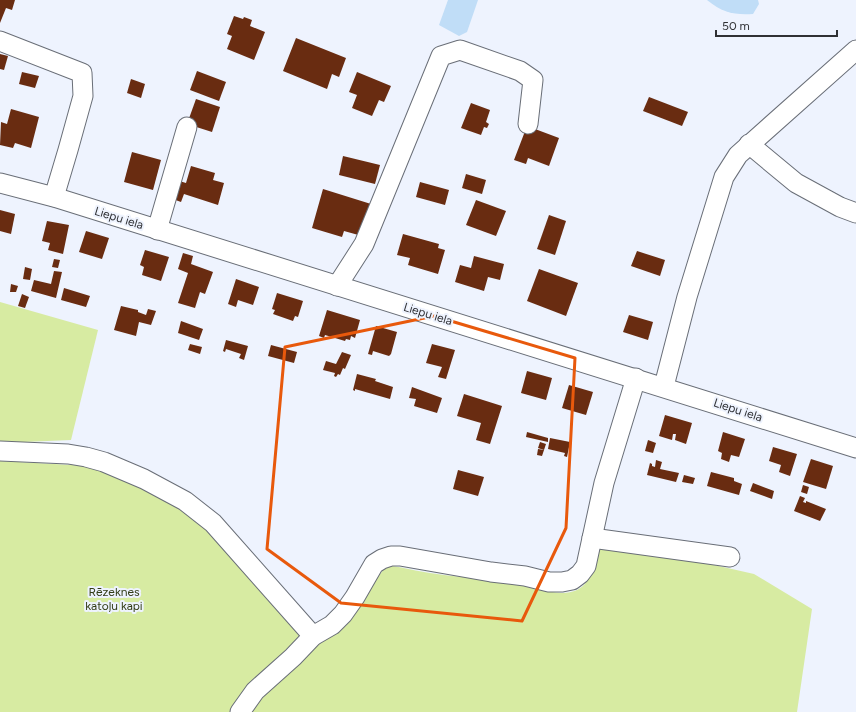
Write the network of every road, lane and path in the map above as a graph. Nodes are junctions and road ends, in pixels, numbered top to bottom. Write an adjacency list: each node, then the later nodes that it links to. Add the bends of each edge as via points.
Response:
1 (0, 41): 7 (street, via 82,73 83,96)
2 (856, 50): 5 (street)
3 (528, 124): 10 (street, via 533,80 520,71 460,50 441,56 364,244)
4 (187, 127): 9 (street)
5 (749, 144): 8 (street, via 796,183); 12 (street, via 738,155 724,177 687,296)
6 (0, 183): 7 (street, Liepu iela)
7 (54, 197): 9 (street, Liepu iela)
8 (856, 213)
9 (158, 230): 10 (street, Liepu iela)
10 (337, 286): 11 (street, Liepu iela)
11 (636, 378): 12 (street, Liepu iela); 15 (street, via 604,483)
12 (664, 386): 13 (street, Liepu iela)
13 (856, 448)
14 (0, 451): 17 (street, via 68,454 98,460 144,479 185,501 213,523)
15 (592, 538): 16 (street); 17 (street, via 586,566 572,580 562,582 549,582 400,556 382,559 374,564 343,614 332,625)
16 (730, 556)
17 (313, 636): 18 (street, via 255,691)
18 (240, 712)

